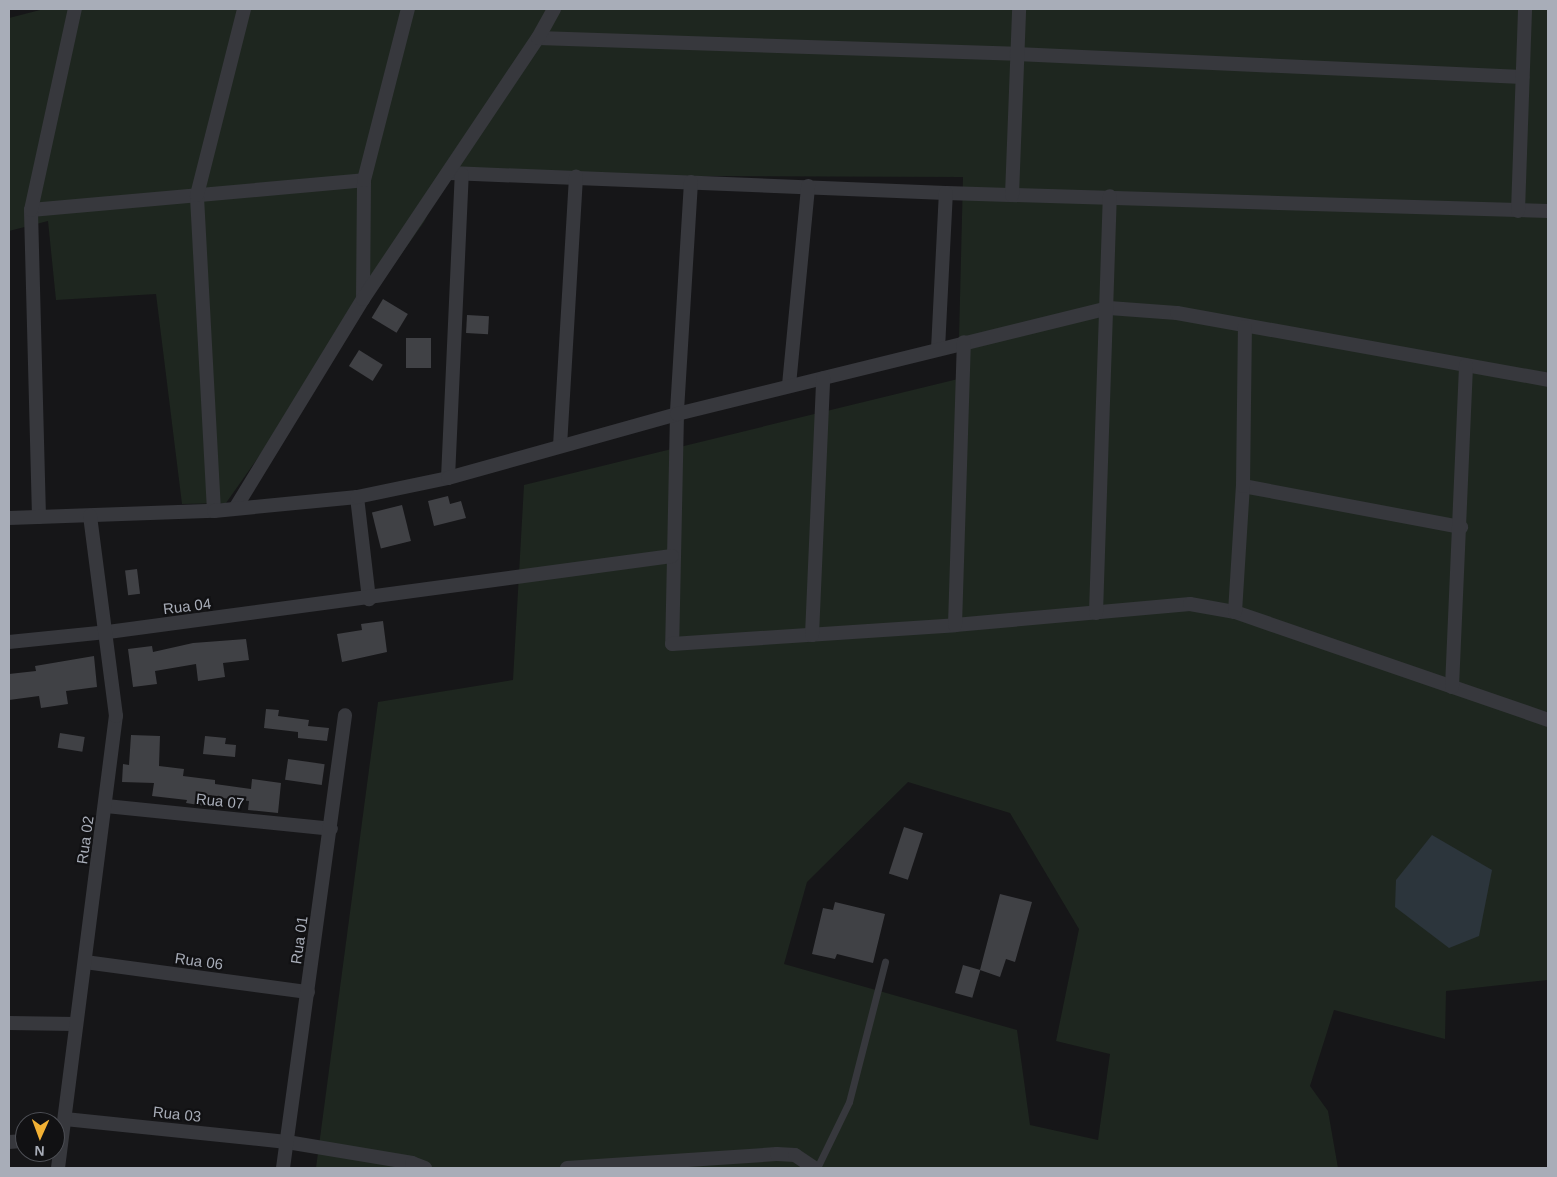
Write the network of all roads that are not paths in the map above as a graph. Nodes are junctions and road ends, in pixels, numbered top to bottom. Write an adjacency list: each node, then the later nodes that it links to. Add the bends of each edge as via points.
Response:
1 (75, 9): 19 (street)
2 (244, 9): 16 (street)
3 (408, 9): 12 (street)
4 (554, 9): 7 (street)
5 (1019, 9): 8 (street)
6 (1524, 9): 9 (street)
7 (538, 38): 8 (street); 10 (street)
8 (1016, 54): 9 (street); 17 (street)
9 (1522, 77): 20 (street)
10 (456, 174): 11 (street); 22 (street); 33 (street)
11 (576, 176): 13 (street); 32 (street)
12 (364, 180): 16 (street); 22 (street)
13 (691, 182): 14 (street); 31 (street)
14 (808, 186): 15 (street); 30 (street)
15 (946, 193): 17 (street); 26 (street)
16 (197, 195): 19 (street); 37 (street)
17 (1012, 195): 18 (street)
18 (1110, 196): 20 (street); 23 (street)
19 (31, 210): 39 (street)
20 (1518, 211): 21 (street)
21 (1548, 211)
22 (363, 299): 36 (street)
23 (1109, 308): 24 (street, via 1177,313); 25 (street); 45 (street)
24 (1245, 327): 27 (street); 34 (street)
25 (964, 342): 26 (street); 46 (street)
26 (938, 349): 28 (street)
27 (1466, 365): 29 (street); 41 (street)
28 (823, 378): 30 (street); 48 (street)
29 (1548, 380)
30 (789, 385): 31 (street)
31 (677, 414): 32 (street); 42 (street)
32 (560, 446): 33 (street)
33 (448, 478): 35 (street)
34 (1243, 486): 41 (street); 44 (street)
35 (357, 497): 36 (street); 43 (street)
36 (236, 507): 37 (street)
37 (214, 511): 38 (street)
38 (90, 516): 39 (street); 47 (street, Rua 02)
39 (39, 517): 40 (street)
40 (9, 518)
41 (1461, 527): 50 (street)
42 (672, 556): 43 (street, Rua 04); 48 (street, via 672,644)
43 (369, 599): 47 (street, Rua 04)
44 (1235, 612): 45 (street, via 1190,604); 50 (street)
45 (1096, 613): 46 (street)
46 (955, 625): 48 (street)
47 (108, 632): 49 (street, Rua 04); 53 (street, Rua 02, via 116,716)
48 (812, 635)
49 (9, 642)
50 (1452, 687): 52 (street)
51 (345, 716): 54 (street, Rua 01)
52 (1548, 720)
53 (106, 806): 54 (street, Rua 07); 55 (street, Rua 02)
54 (330, 829): 57 (street, Rua 01)
55 (85, 962): 57 (street, Rua 06); 59 (street, Rua 02)
56 (885, 962): 65 (lane, via 849,1102)
57 (308, 992): 61 (street, Rua 01)
58 (9, 1023): 59 (street)
59 (75, 1024): 60 (street, Rua 02)
60 (65, 1119): 61 (street, Rua 03)
61 (287, 1142): 62 (street, Rua 01); 63 (street, Rua 03, via 412,1163)
62 (283, 1168)
63 (425, 1168)
64 (567, 1168): 65 (street, via 777,1154 795,1155)
65 (815, 1168)

